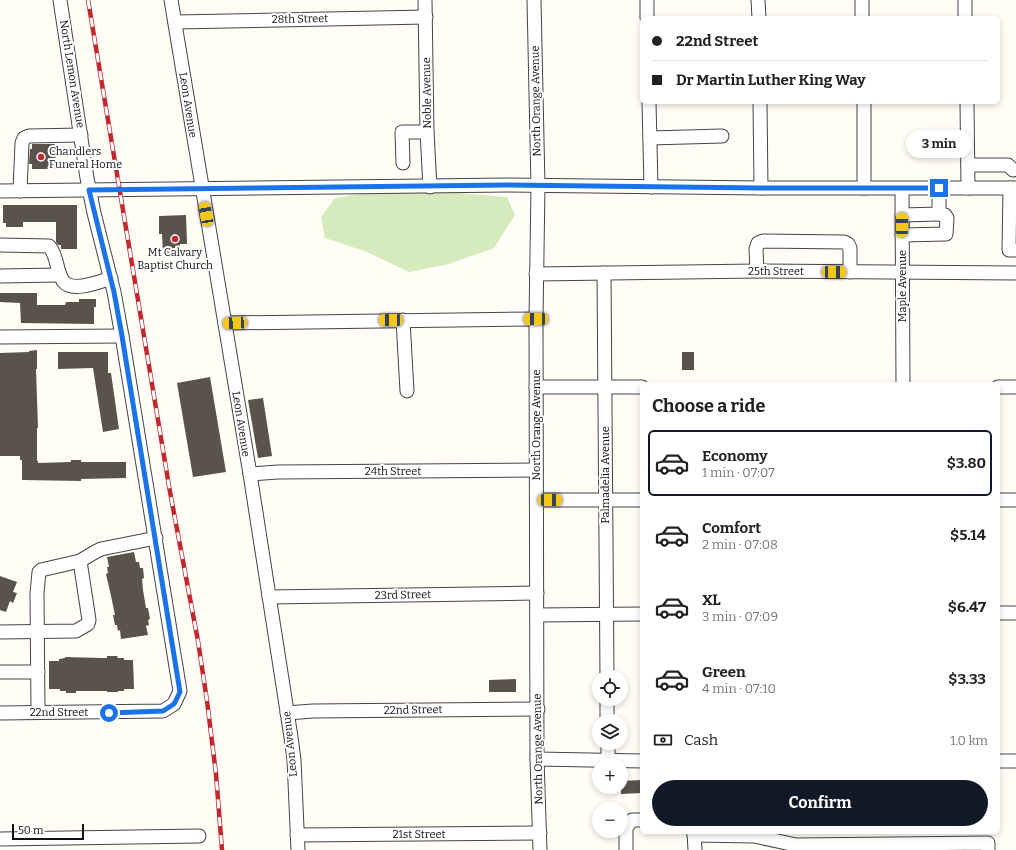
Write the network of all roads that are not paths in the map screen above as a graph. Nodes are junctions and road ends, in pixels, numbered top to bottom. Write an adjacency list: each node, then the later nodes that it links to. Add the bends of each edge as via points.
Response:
1 (60, 0): 20 (street, North Lemon Avenue)
2 (171, 0): 14 (street, Leon Avenue)
3 (425, 0): 13 (street, Noble Avenue)
4 (534, 0): 26 (street, North Orange Avenue)
5 (647, 0): 9 (street)
6 (758, 0): 10 (street)
7 (862, 0): 11 (street)
8 (965, 0): 12 (street)
9 (647, 16)
10 (759, 16)
11 (862, 16)
12 (965, 16)
13 (426, 17): 14 (street, 28th Street); 19 (street, Noble Avenue)
14 (175, 22): 34 (street, Leon Avenue)
15 (649, 104): 22 (street)
16 (760, 104): 29 (street)
17 (864, 104): 30 (street)
18 (967, 104): 24 (street)
19 (427, 132): 23 (street, via 402,132); 27 (street, Noble Avenue)
20 (81, 135): 36 (street, North Lemon Avenue); 38 (street, via 24,138)
21 (722, 136): 22 (street)
22 (650, 138): 28 (street)
23 (403, 163)
24 (968, 165): 25 (street, via 1008,165); 32 (street)
25 (1014, 170): 33 (street)
26 (538, 186): 27 (street); 28 (street); 50 (street, North Orange Avenue)
27 (430, 187): 34 (street)
28 (651, 187): 29 (street)
29 (761, 188): 30 (street)
30 (864, 188): 35 (street)
31 (939, 188): 32 (street); 35 (street); 39 (street)
32 (968, 188): 33 (street)
33 (1013, 188): 41 (street)
34 (202, 189): 36 (street); 56 (street, Leon Avenue)
35 (902, 189): 40 (street, Maple Avenue)
36 (89, 190): 38 (street); 53 (street, North Lemon Avenue)
37 (0, 191): 38 (street)
38 (20, 191)
39 (939, 214): 40 (street); 42 (street, via 947,218 946,234)
40 (902, 215): 42 (street, Maple Avenue)
41 (1013, 216): 44 (street, via 1009,250)
42 (902, 235): 47 (street, Maple Avenue)
43 (0, 246): 51 (street, via 49,246 54,252)
44 (1016, 250)
45 (757, 271): 46 (street, 25th Street); 46 (street, via 756,249 758,243 763,241 844,242 850,248); 48 (street, 25th Street)
46 (850, 272): 47 (street, 25th Street)
47 (902, 272): 49 (street, 25th Street); 59 (street, Maple Avenue)
48 (604, 273): 50 (street, 25th Street); 61 (street, Palmadelia Avenue)
49 (1016, 273)
50 (536, 274): 54 (street, North Orange Avenue)
51 (60, 275): 52 (street); 53 (street, via 69,286 84,286)
52 (0, 276)
53 (111, 278): 57 (street, North Lemon Avenue)
54 (536, 319): 55 (street); 60 (street, North Orange Avenue)
55 (403, 320): 56 (street); 65 (street)
56 (225, 324): 67 (street, Leon Avenue)
57 (122, 336): 58 (street); 73 (street, North Lemon Avenue)
58 (0, 337)
59 (903, 382)
60 (536, 387): 61 (street); 66 (street, North Orange Avenue)
61 (605, 387): 62 (street); 69 (street, Palmadelia Avenue)
62 (640, 387)
63 (1000, 387): 64 (street)
64 (1016, 387)
65 (407, 391)
66 (536, 470): 67 (street, 24th Street); 68 (street, North Orange Avenue)
67 (250, 474): 76 (street, Leon Avenue)
68 (537, 500): 69 (street); 75 (street, North Orange Avenue)
69 (606, 500): 70 (street); 79 (street, Palmadelia Avenue)
70 (640, 500)
71 (1000, 500): 72 (street)
72 (1016, 500)
73 (156, 538): 74 (street, via 101,549); 87 (street, North Lemon Avenue)
74 (80, 561): 83 (street, via 39,572); 83 (street, via 89,622 76,631)
75 (537, 593): 76 (street, 23rd Street); 81 (street, North Orange Avenue)
76 (269, 597): 91 (street, Leon Avenue)
77 (1000, 613): 78 (street)
78 (1016, 613)
79 (606, 614): 80 (street); 81 (street); 84 (street, Palmadelia Avenue)
80 (640, 614)
81 (537, 615): 88 (street, North Orange Avenue)
82 (0, 632): 83 (street)
83 (38, 632): 86 (street)
84 (607, 670)
85 (0, 672): 86 (street)
86 (38, 672): 89 (street)
87 (180, 692): 89 (street, 22nd Street, via 174,704 163,711)
88 (538, 709): 91 (street, 22nd Street); 92 (street, North Orange Avenue)
89 (38, 712): 90 (street, 22nd Street)
90 (0, 713)
91 (287, 713): 102 (street, Leon Avenue, via 294,760)
92 (537, 759): 93 (street); 100 (street, North Orange Avenue)
93 (592, 761)
94 (628, 761): 95 (street)
95 (640, 761)
96 (1000, 761): 97 (street)
97 (1016, 761)
98 (640, 820): 99 (street, via 632,820)
99 (628, 824)
100 (540, 833): 102 (street, 21st Street); 109 (street, North Orange Avenue)
101 (694, 834): 107 (street, via 754,836); 111 (street)
102 (297, 835): 108 (street, Leon Avenue)
103 (199, 836): 105 (street)
104 (624, 838): 110 (street)
105 (0, 839)
106 (988, 842): 107 (street)
107 (796, 847)
108 (298, 850)
109 (540, 850)
110 (626, 850)
111 (694, 850)

